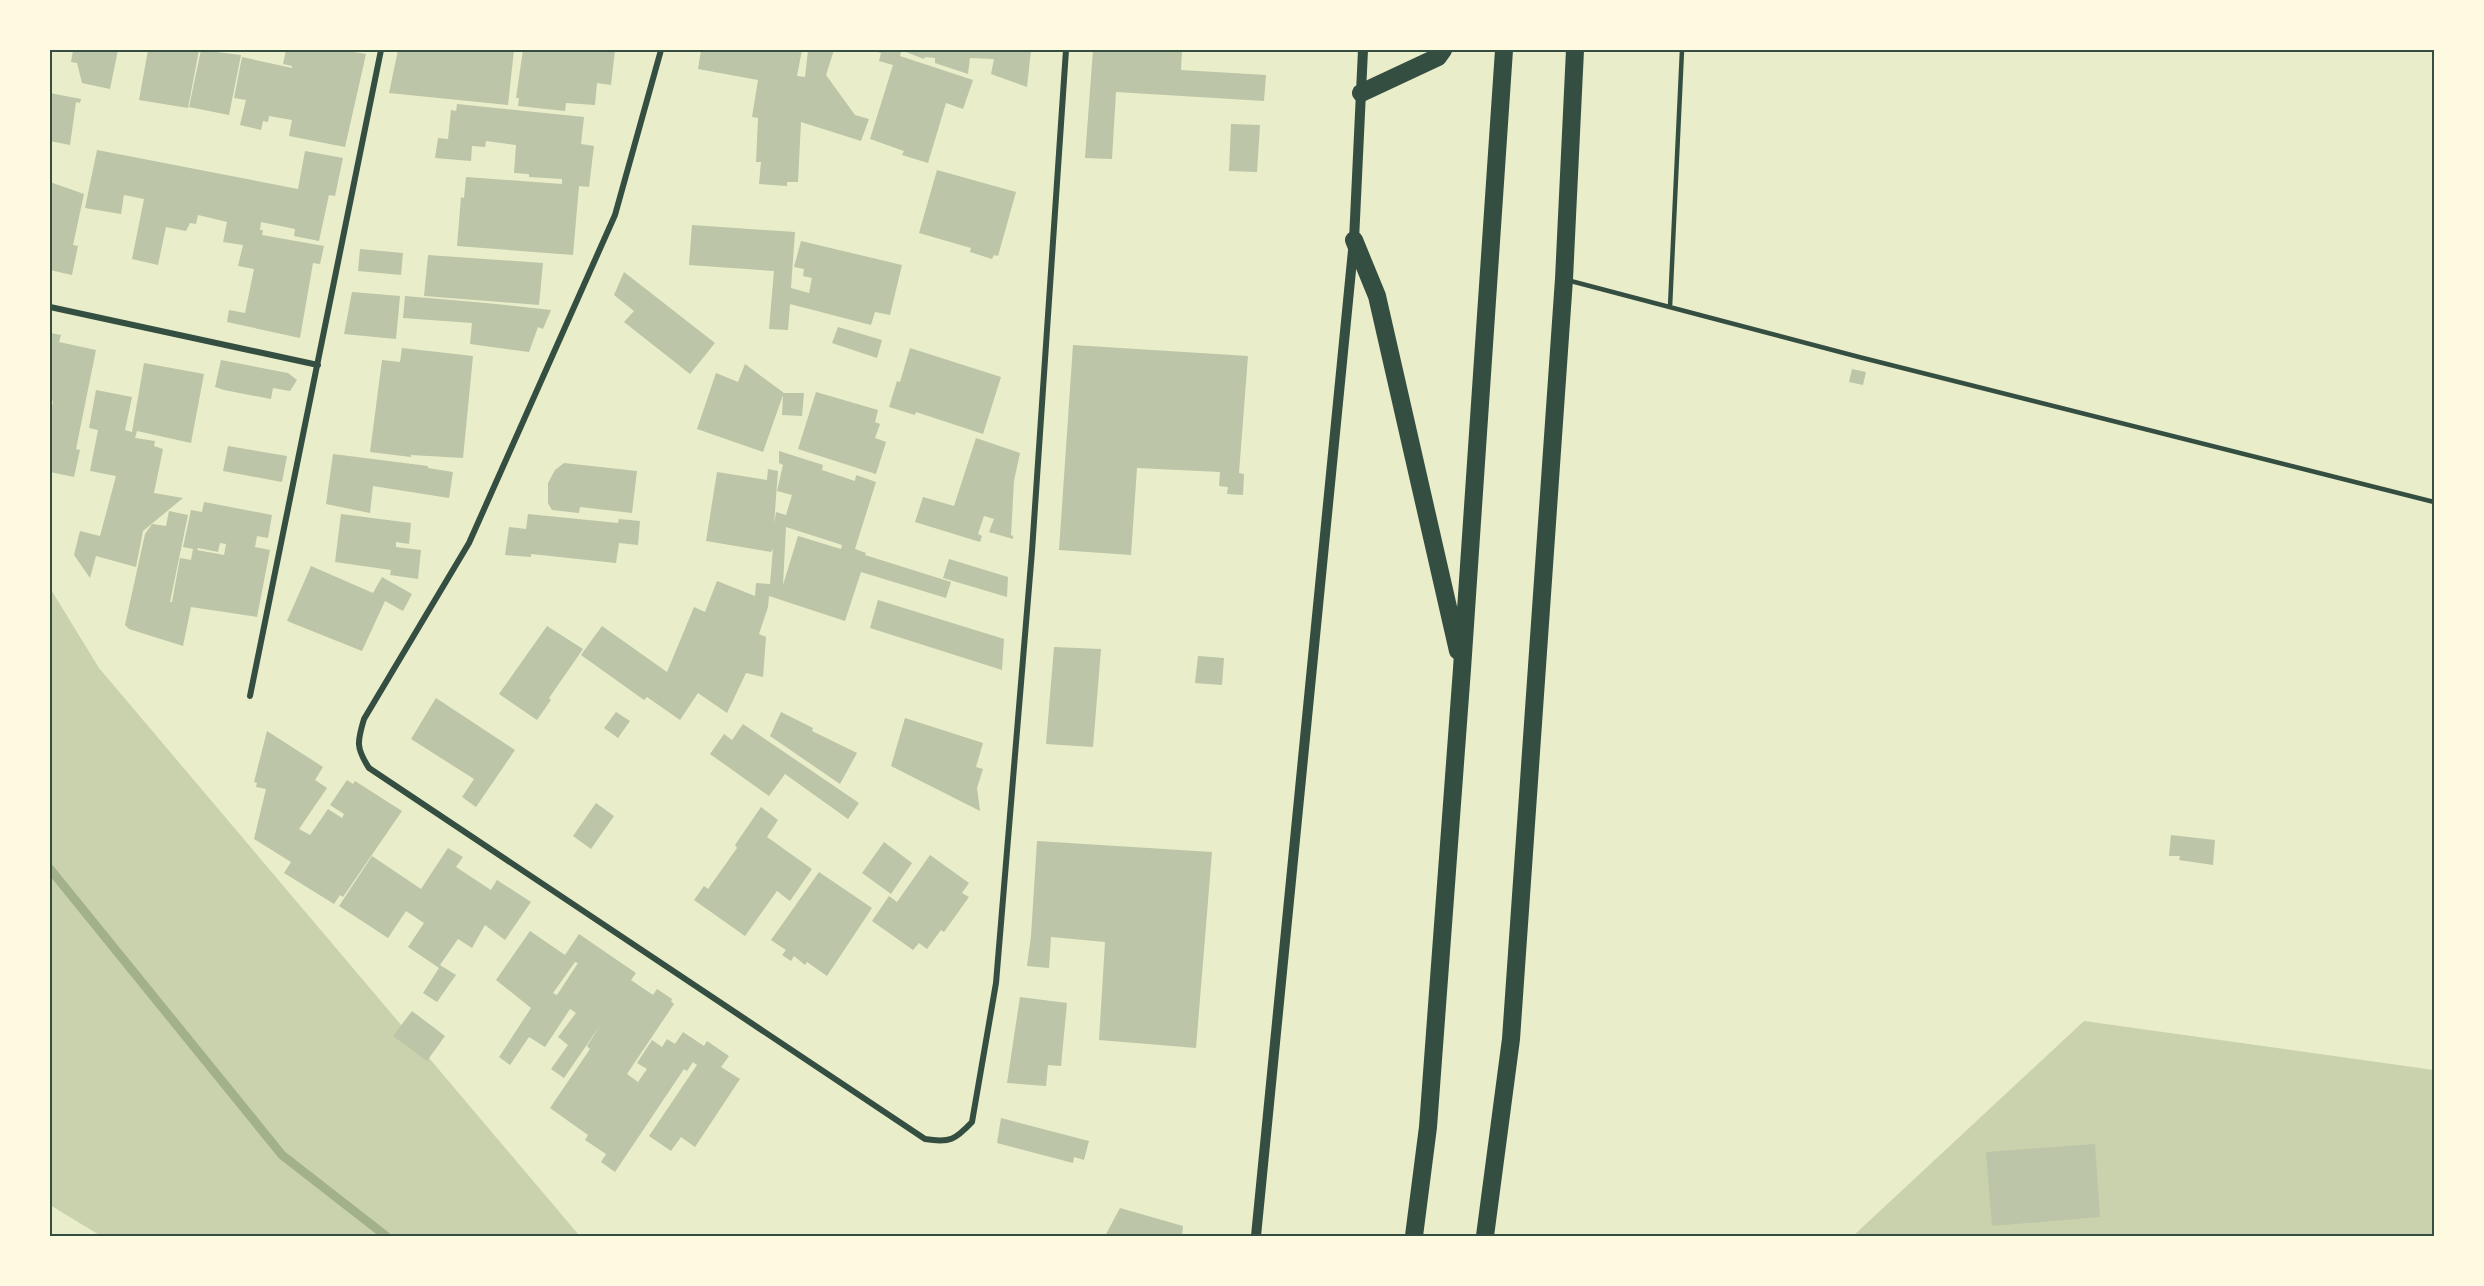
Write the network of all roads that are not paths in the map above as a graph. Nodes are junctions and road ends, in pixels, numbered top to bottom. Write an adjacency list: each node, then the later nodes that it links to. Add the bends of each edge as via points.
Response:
1 (381, 50): 14 (street)
2 (661, 50): 3 (street, via 615,215 469,543 364,719 358,738 360,753 369,768 925,1139 941,1142 956,1139 972,1122 996,982)
3 (1066, 50)
4 (1363, 50): 9 (street)
5 (1443, 50): 9 (highway, via 1438,57)
6 (1504, 50): 16 (highway)
7 (1575, 50): 11 (highway)
8 (1682, 50): 13 (lane)
9 (1362, 93): 10 (street)
10 (1354, 240): 16 (highway, via 1377,296); 18 (street)
11 (1564, 279): 13 (lane); 20 (highway, via 1510,1039)
12 (50, 307): 14 (street)
13 (1670, 307): 15 (lane)
14 (318, 365): 17 (street)
15 (2434, 502)
16 (1462, 669): 19 (highway, via 1428,1127)
17 (250, 696)
18 (1256, 1236)
19 (1414, 1236)
20 (1485, 1236)

